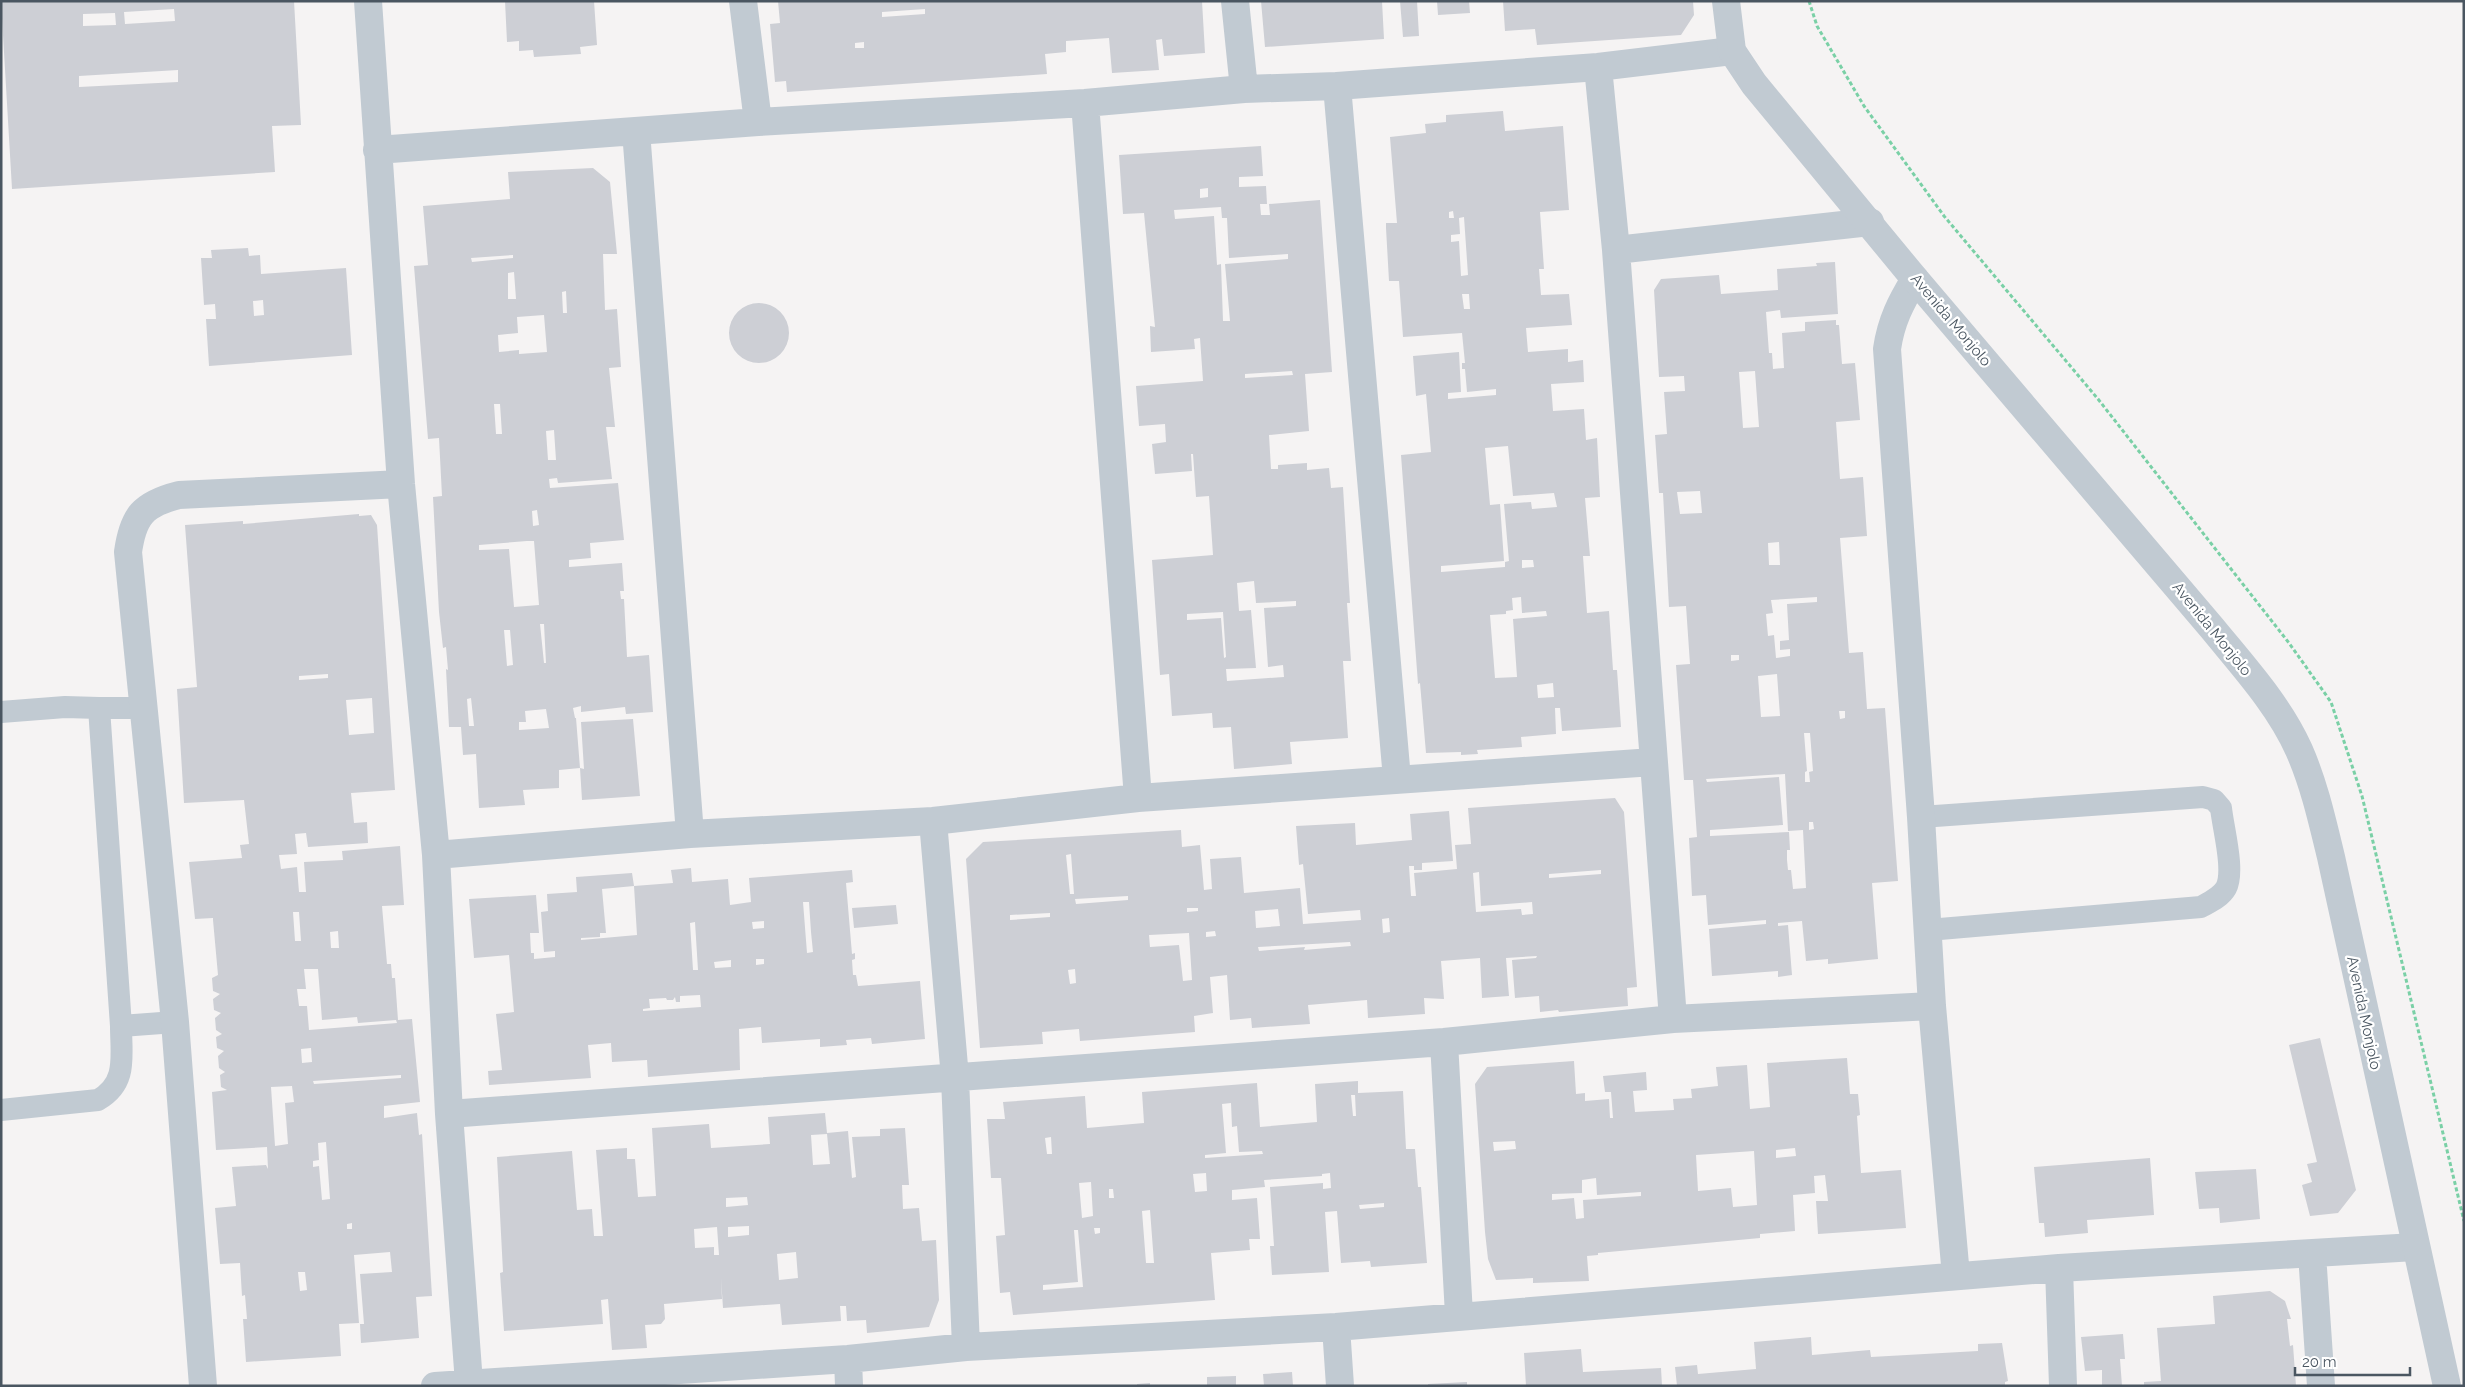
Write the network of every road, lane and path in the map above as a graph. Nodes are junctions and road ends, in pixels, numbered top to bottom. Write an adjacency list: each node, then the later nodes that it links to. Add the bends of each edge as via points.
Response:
1 (368, 1): 12 (street)
2 (743, 1): 10 (street)
3 (1235, 1): 8 (street)
4 (1726, 1): 5 (street, Avenida Monjolo)
5 (1732, 51): 6 (street); 13 (street, Avenida Monjolo, via 1754,84)
6 (1598, 66): 7 (street); 14 (street)
7 (1338, 86): 8 (street); 21 (street)
8 (1244, 89): 9 (street)
9 (1085, 103): 10 (street); 22 (street)
10 (758, 122): 11 (street)
11 (636, 131): 12 (street); 25 (street)
12 (378, 150): 16 (street)
13 (1870, 222): 14 (street); 15 (street, Avenida Monjolo)
14 (1616, 250): 20 (street)
15 (1915, 279): 23 (street, via 1890,326 1887,349); 36 (street, Avenida Monjolo, via 2212,628 2256,683 2298,749 2315,792 2331,856)
16 (401, 484): 18 (street, via 179,495 158,500 141,512 132,530 128,552); 26 (street)
17 (99, 708): 18 (lane); 19 (lane); 31 (lane)
18 (144, 708): 30 (street)
19 (1, 712)
20 (1653, 762): 21 (street); 29 (street)
21 (1397, 779): 22 (street)
22 (1138, 798): 24 (street)
23 (1921, 817): 27 (street); 27 (lane, via 2203,797 2214,800 2220,808 2230,877 2225,890 2201,907)
24 (933, 821): 25 (street); 33 (street)
25 (690, 834): 26 (street)
26 (436, 855): 35 (street)
27 (1928, 930): 28 (street)
28 (1932, 1006): 29 (street); 39 (street)
29 (1673, 1019): 32 (street)
30 (175, 1022): 31 (lane); 45 (street)
31 (121, 1026): 34 (lane, via 121,1071 117,1085 109,1094 98,1100)
32 (1444, 1042): 33 (street); 40 (street)
33 (955, 1078): 35 (street); 42 (street)
34 (1, 1110)
35 (449, 1114): 44 (street)
36 (2414, 1247): 37 (street); 50 (street, Avenida Monjolo)
37 (2312, 1254): 38 (street); 49 (street)
38 (2059, 1268): 39 (street); 48 (street)
39 (1956, 1276): 40 (street)
40 (1459, 1315): 41 (street)
41 (1336, 1327): 42 (street); 47 (street)
42 (966, 1346): 43 (street)
43 (848, 1372): 44 (street)
44 (469, 1383): 46 (street)
45 (203, 1386)
46 (435, 1386)
47 (1340, 1386)
48 (2063, 1386)
49 (2321, 1386)
50 (2446, 1386)

